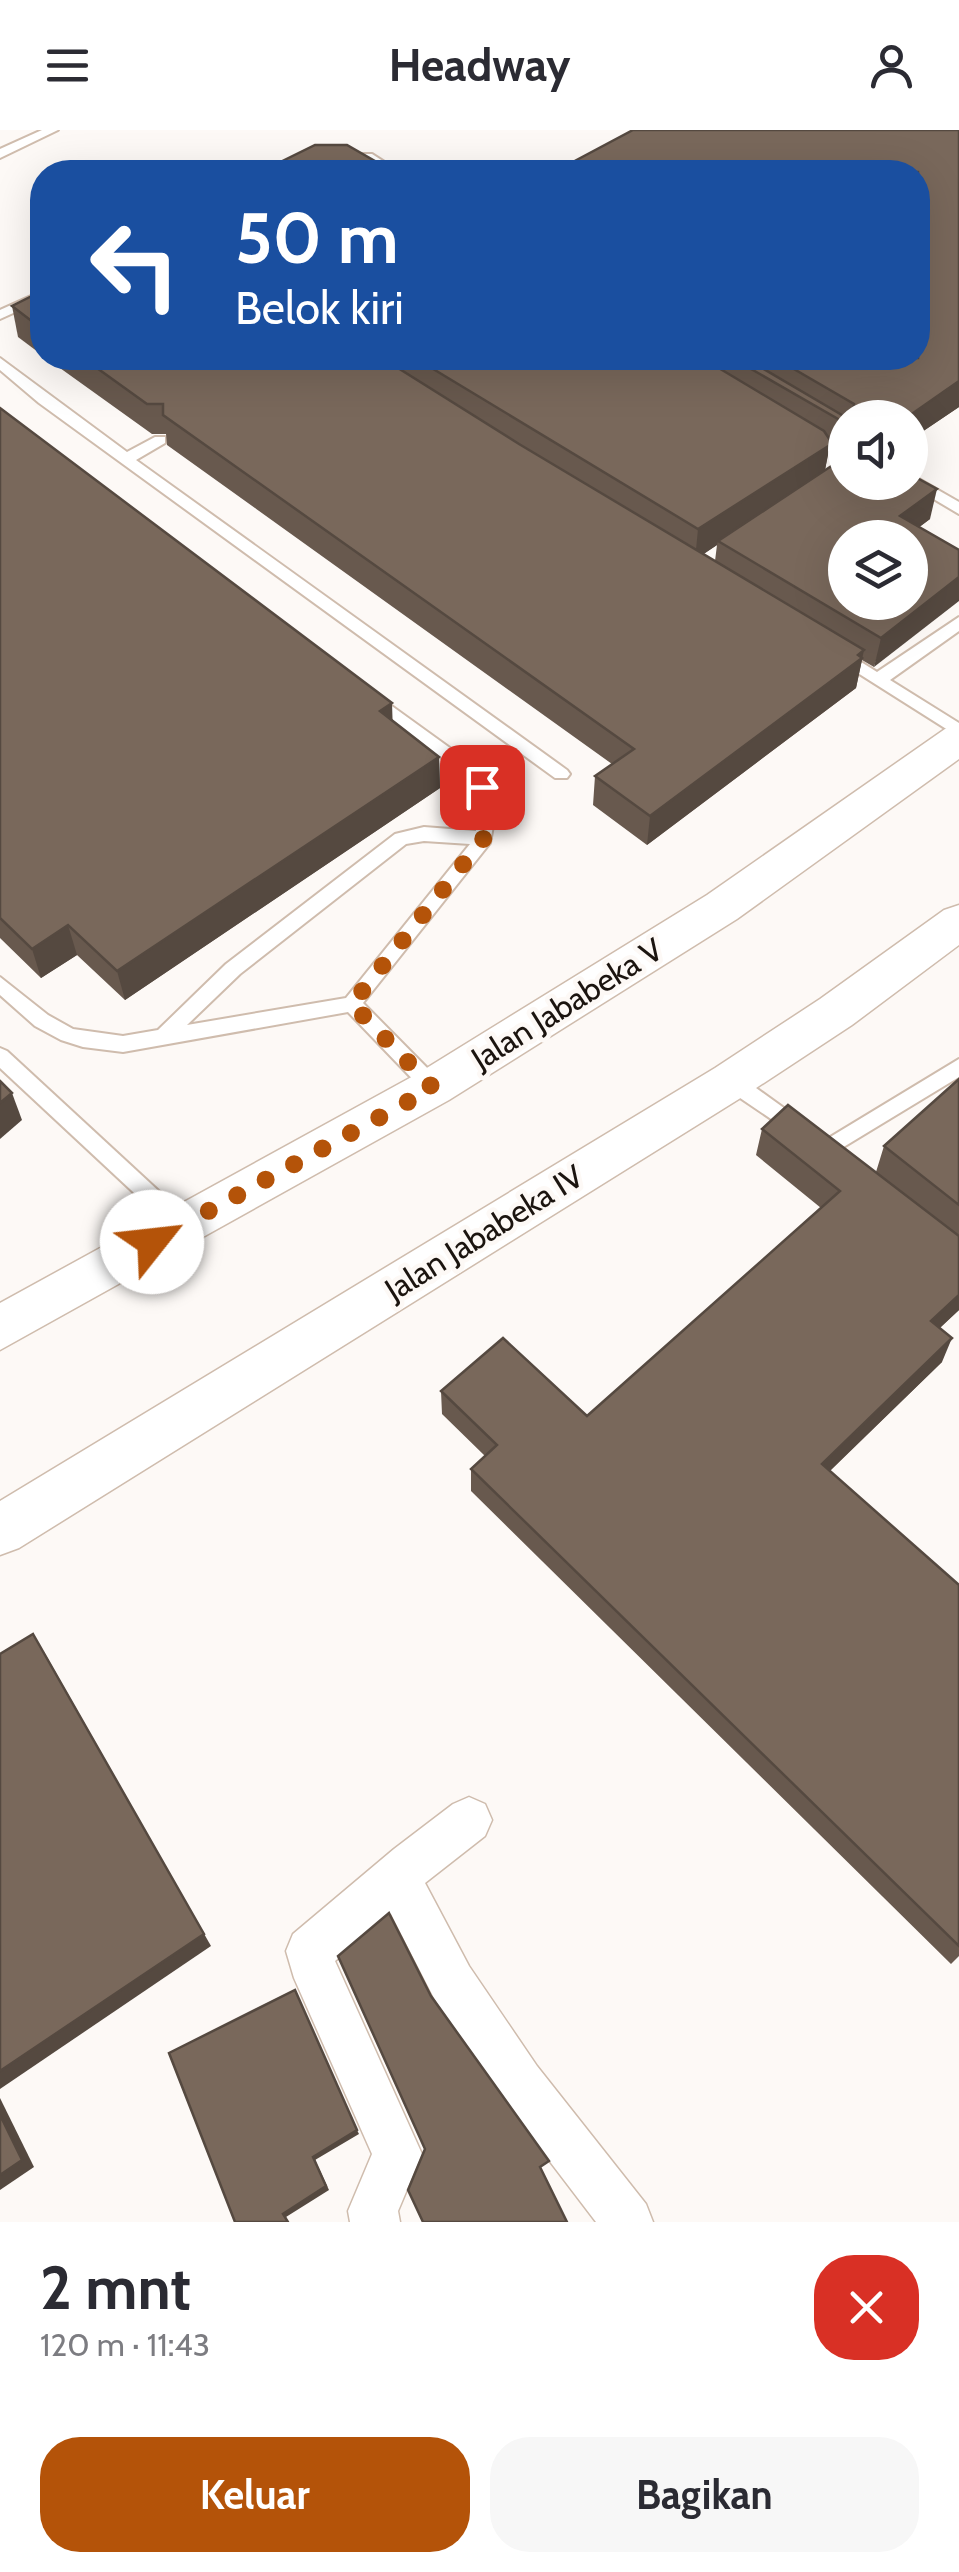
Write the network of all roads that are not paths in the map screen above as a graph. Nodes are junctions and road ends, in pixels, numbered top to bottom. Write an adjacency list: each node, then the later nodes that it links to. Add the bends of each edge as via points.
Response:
1 (52, 130): 2 (lane)
2 (0, 154)
3 (367, 157): 4 (lane)
4 (372, 160)
5 (30, 301): 6 (lane)
6 (0, 315)
7 (0, 362): 9 (lane)
8 (160, 440): 9 (lane)
9 (128, 458): 18 (lane)
10 (928, 490): 11 (lane)
11 (959, 508)
12 (959, 623): 14 (lane)
13 (829, 650): 14 (lane)
14 (878, 680): 16 (lane)
15 (363, 691): 19 (lane, via 474,773 487,809)
16 (959, 731)
17 (959, 740): 27 (street, Jalan Jababeka V, via 722,907)
18 (561, 774)
19 (484, 838): 22 (lane); 23 (lane, via 401,839 233,969)
20 (959, 922): 26 (street, Jalan Jababeka IV)
21 (0, 984): 23 (lane, via 49,1029 92,1043)
22 (352, 1004): 23 (lane); 27 (lane)
23 (164, 1036)
24 (0, 1056): 28 (lane)
25 (959, 1067): 26 (lane, via 835,1155)
26 (731, 1081): 30 (street, Jalan Jababeka IV)
27 (433, 1088): 28 (street, Jalan Jababeka V)
28 (182, 1225): 29 (street, Jalan Jababeka V)
29 (0, 1328)
30 (0, 1530)
31 (469, 1820): 32 (street)
32 (398, 1879): 33 (street, via 310,1951 396,2154 372,2211); 34 (street, via 452,1984)
33 (376, 2222)
34 (628, 2222)

